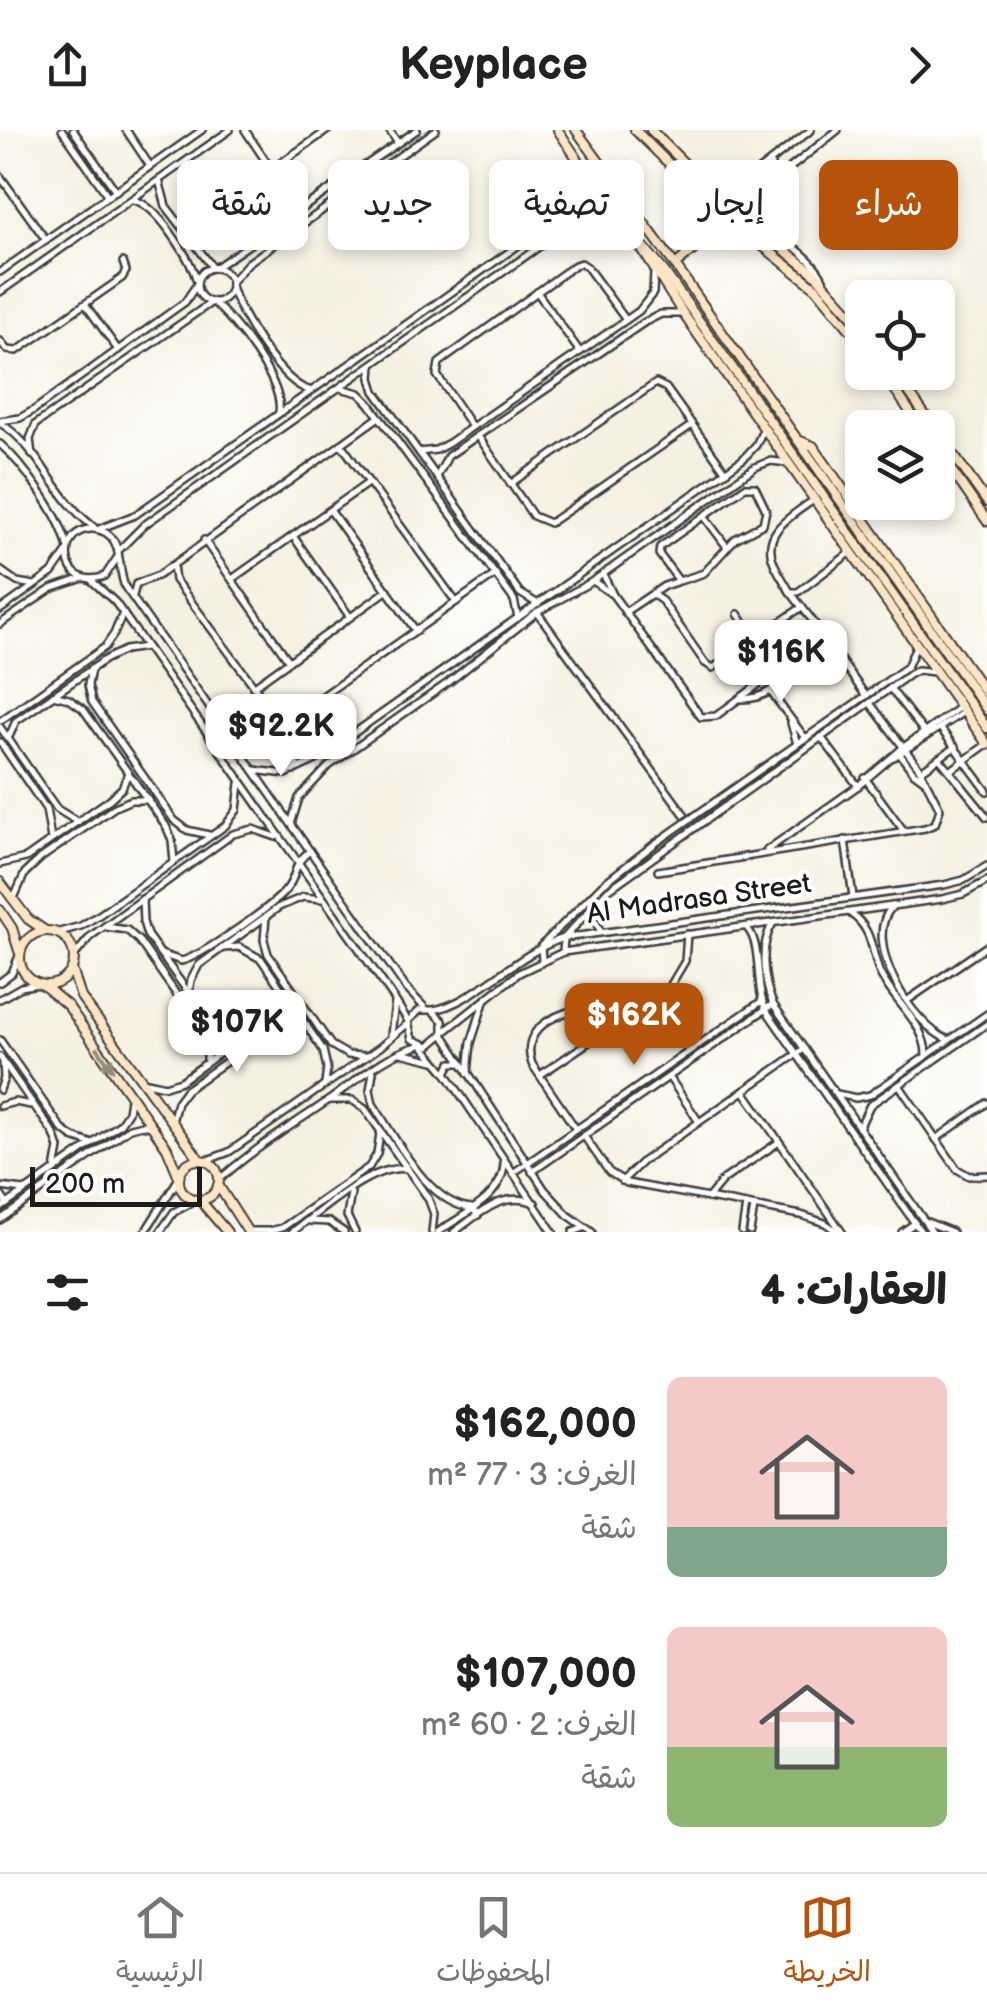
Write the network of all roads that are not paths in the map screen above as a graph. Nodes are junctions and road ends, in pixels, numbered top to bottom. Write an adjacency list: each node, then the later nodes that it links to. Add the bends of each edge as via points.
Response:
1 (62, 130): 33 (street)
2 (73, 130): 32 (street)
3 (126, 130): 29 (street)
4 (202, 130): 17 (street)
5 (230, 130): 19 (street)
6 (245, 130): 21 (street)
7 (328, 130): 22 (street)
8 (389, 130): 18 (street)
9 (416, 130): 18 (street)
10 (436, 130): 20 (street)
11 (558, 130): 23 (main road)
12 (576, 130): 24 (main road)
13 (635, 130): 25 (main road)
14 (651, 130): 26 (main road)
15 (811, 130): 27 (street)
16 (838, 130): 28 (street)
17 (186, 141): 19 (street); 29 (street)
18 (396, 144): 20 (street); 35 (street)
19 (195, 155): 31 (street)
20 (400, 156): 36 (street)
21 (266, 160)
22 (285, 160)
23 (577, 160)
24 (597, 160)
25 (666, 160)
26 (680, 160)
27 (773, 160)
28 (799, 162)
29 (150, 166): 32 (street)
30 (0, 176): 38 (street)
31 (159, 180): 34 (street); 53 (street, via 166,206)
32 (116, 190): 33 (street)
33 (108, 196): 38 (street)
34 (130, 200): 56 (street, via 150,207); 59 (street)
35 (308, 206)
36 (308, 221)
37 (644, 224): 51 (main road)
38 (46, 240): 52 (street)
39 (644, 248): 77 (main road)
40 (243, 250): 53 (street)
41 (266, 250): 58 (street)
42 (511, 250): 69 (street)
43 (537, 250): 72 (street)
44 (642, 250): 55 (main road)
45 (693, 250): 51 (main road)
46 (767, 250): 68 (main road, via 816,288)
47 (785, 250): 57 (main road)
48 (798, 250): 57 (street)
49 (0, 258): 52 (street)
50 (124, 262): 62 (street, via 124,276)
51 (674, 265): 162 (main road)
52 (7, 268): 54 (street)
53 (214, 268): 56 (street); 58 (street)
54 (0, 272)
55 (654, 272): 64 (street, via 653,293); 65 (main road)
56 (197, 282): 61 (street, via 202,298); 70 (street, via 185,302)
57 (826, 283): 63 (main road)
58 (231, 284): 61 (street, via 227,296); 81 (street, via 242,314 286,376)
59 (0, 292)
60 (536, 292): 66 (street, via 581,264); 75 (street); 95 (street, via 437,367)
61 (212, 302): 73 (street); 91 (street, via 275,383)
62 (85, 304): 71 (street, via 17,351); 74 (street)
63 (845, 306)
64 (638, 311): 66 (street); 67 (street, via 646,313)
65 (684, 315): 67 (street, via 661,314); 85 (main road)
66 (626, 320): 75 (street)
67 (645, 322): 88 (street)
68 (845, 323)
69 (397, 331): 72 (street); 81 (street)
70 (140, 334): 73 (street); 74 (street)
71 (0, 340)
72 (404, 342): 76 (street)
73 (148, 345): 103 (street, via 36,424)
74 (118, 350): 93 (street, via 27,414)
75 (580, 352): 82 (street)
76 (372, 364): 78 (street); 83 (street)
77 (745, 386): 85 (main road); 114 (main road)
78 (337, 388): 86 (street); 106 (street)
79 (895, 390): 87 (main road)
80 (907, 390): 84 (main road)
81 (312, 391): 91 (street)
82 (516, 396): 88 (street); 95 (street)
83 (380, 397): 86 (street); 102 (street)
84 (913, 398): 87 (main road); 90 (main road)
85 (745, 402): 96 (main road)
86 (369, 403): 92 (street)
87 (904, 403): 89 (main road)
88 (523, 405): 97 (street)
89 (909, 410)
90 (921, 410)
91 (278, 414): 101 (street)
92 (380, 417): 99 (street); 120 (street)
93 (0, 422): 103 (street)
94 (692, 425): 109 (street); 116 (street, via 555,521 536,519); 116 (street, via 656,383)
95 (472, 426): 100 (street)
96 (764, 428): 107 (main road); 108 (street)
97 (478, 436): 104 (street); 116 (street)
98 (0, 444): 134 (street, via 57,520)
99 (341, 444): 115 (street); 131 (street)
100 (442, 447): 102 (street); 104 (street)
101 (228, 450): 106 (street); 127 (street, via 136,515)
102 (419, 452): 113 (street)
103 (32, 455): 127 (street, via 66,503)
104 (448, 456): 113 (street)
105 (955, 457): 119 (main road)
106 (235, 460): 136 (street, via 136,531)
107 (789, 463): 110 (street, via 763,463); 111 (main road)
108 (736, 465): 109 (street); 110 (street)
109 (726, 472): 128 (street)
110 (743, 475): 132 (street)
111 (798, 475): 114 (main road); 117 (main road)
112 (955, 475): 124 (main road)
113 (437, 477): 118 (street)
114 (810, 477): 158 (main road)
115 (369, 482): 121 (street); 156 (street)
116 (510, 484)
117 (814, 499): 126 (street); 135 (main road)
118 (454, 500): 120 (street); 150 (street)
119 (987, 502)
120 (446, 506): 139 (street)
121 (330, 510): 129 (street); 147 (street)
122 (704, 516): 123 (street, via 751,485 766,506); 133 (street); 144 (street, via 659,548)
123 (764, 521): 125 (street); 126 (street)
124 (987, 521)
125 (758, 528): 130 (street); 133 (street)
126 (777, 528): 130 (street)
127 (97, 529): 134 (street, via 76,535); 136 (street, via 111,538)
128 (641, 532): 132 (street); 159 (street)
129 (293, 536): 142 (street); 167 (street)
130 (772, 536): 148 (street, via 772,560)
131 (204, 540): 137 (street); 142 (street)
132 (649, 542): 140 (street)
133 (727, 547): 144 (street, via 704,573)
134 (67, 550): 141 (street, via 70,567); 145 (street)
135 (852, 552): 148 (street); 157 (main road)
136 (117, 555): 141 (street, via 109,572); 153 (street)
137 (175, 562): 153 (street, via 136,584); 186 (street, via 174,580)
138 (0, 570): 145 (street)
139 (496, 574): 154 (street); 156 (street)
140 (603, 574): 143 (street); 152 (street)
141 (86, 578): 149 (street); 165 (street)
142 (232, 579): 178 (street)
143 (593, 581): 152 (street); 163 (street)
144 (679, 581): 146 (street)
145 (35, 585): 149 (street); 161 (street)
146 (660, 589): 151 (street); 155 (street)
147 (388, 590): 167 (street); 171 (street)
148 (794, 592): 160 (street)
149 (43, 594): 170 (street)
150 (522, 594): 154 (street); 159 (street)
151 (652, 594): 155 (street); 164 (street)
152 (612, 595): 164 (street)
153 (134, 599): 215 (street)
154 (514, 600): 168 (street)
155 (662, 601): 174 (street, via 710,667)
156 (456, 602): 171 (street)
157 (887, 602): 158 (main road); 169 (main road)
158 (898, 602): 169 (main road)
159 (538, 604): 168 (street)
160 (802, 607): 172 (street); 179 (street, via 820,639)
161 (0, 610)
162 (922, 610): 190 (main road); 196 (main road)
163 (537, 612): 185 (street); 230 (street)
164 (625, 612): 192 (street, via 697,715 713,718)
165 (123, 613): 175 (street); 176 (street, via 110,641)
166 (738, 614): 172 (street)
167 (350, 617): 178 (street)
168 (518, 618): 181 (street)
169 (907, 623): 173 (main road); 202 (main road)
170 (0, 624)
171 (416, 630): 198 (street)
172 (756, 640): 174 (street)
173 (917, 644): 182 (main road); 183 (street)
174 (748, 646): 184 (street)
175 (146, 648): 180 (street, via 115,653); 222 (street)
176 (91, 657): 180 (street); 200 (street)
177 (839, 658): 191 (street)
178 (290, 661): 186 (street)
179 (788, 663): 184 (street); 188 (street)
180 (94, 667): 189 (street); 194 (street, via 88,685)
181 (441, 672): 185 (street); 213 (street)
182 (937, 673): 183 (street); 195 (main road)
183 (903, 675): 187 (street); 191 (street)
184 (769, 676): 188 (street); 192 (street)
185 (449, 682): 216 (street)
186 (253, 687): 198 (street)
187 (890, 688): 193 (street); 203 (street)
188 (773, 689): 192 (street); 199 (street)
189 (53, 695): 197 (street); 205 (street, via 16,721)
190 (987, 695)
191 (866, 696): 206 (street)
192 (738, 699)
193 (870, 703): 204 (street); 211 (street)
194 (96, 710): 197 (street); 233 (street)
195 (962, 710): 201 (street); 208 (main road)
196 (987, 710)
197 (88, 716): 219 (street)
198 (280, 721): 220 (street, via 298,746)
199 (791, 723): 206 (street); 209 (street)
200 (0, 724): 205 (street)
201 (939, 726): 203 (street); 210 (street); 211 (street)
202 (987, 728)
203 (924, 732): 211 (street)
204 (821, 737): 224 (street); 236 (street)
205 (8, 739): 228 (street)
206 (806, 739): 209 (street)
207 (0, 742): 228 (street)
208 (987, 744): 214 (street)
209 (797, 745): 231 (street)
210 (955, 747): 212 (street); 214 (street)
211 (901, 752): 217 (street); 221 (street); 223 (street)
212 (939, 758): 217 (street); 218 (street)
213 (316, 760): 216 (street); 220 (street)
214 (964, 761): 218 (street); 225 (street)
215 (253, 770): 220 (street); 235 (street)
216 (324, 770): 235 (street, via 299,798)
217 (921, 771): 223 (street)
218 (950, 772): 232 (street)
219 (128, 773): 226 (street); 227 (street)
220 (293, 773)
221 (865, 778): 224 (street); 239 (street)
222 (240, 780): 238 (street, via 237,810); 244 (street)
223 (924, 780): 239 (street, via 940,809 938,819)
224 (858, 786): 246 (street)
225 (987, 791)
226 (110, 799): 229 (street); 234 (street)
227 (148, 800): 229 (street); 237 (street)
228 (50, 807): 234 (street); 243 (street)
229 (115, 807): 251 (street)
230 (684, 814)
231 (693, 817): 236 (street); 281 (street, via 603,884)
232 (987, 817)
233 (174, 820): 237 (street); 241 (street)
234 (78, 822): 243 (street)
235 (291, 824): 245 (street)
236 (698, 824): 262 (street)
237 (166, 826): 249 (street)
238 (225, 826): 240 (street); 241 (street)
239 (904, 832): 242 (street)
240 (233, 834): 244 (street, via 264,830); 258 (street)
241 (212, 835): 249 (street)
242 (845, 840): 246 (street); 257 (street)
243 (50, 841): 247 (street)
244 (283, 842): 248 (street)
245 (310, 851): 248 (street); 297 (street)
246 (762, 854): 253 (street)
247 (26, 858): 250 (street); 251 (street)
248 (297, 861): 259 (street, via 288,888); 260 (street)
249 (174, 862): 271 (street)
250 (0, 864)
251 (31, 866): 261 (street)
252 (987, 866): 256 (street, Al Madrasa Street, via 944,886)
253 (658, 871)
254 (0, 882): 261 (main road)
255 (987, 882): 263 (street, Al Madrasa Street, via 953,897)
256 (878, 894): 257 (street, Al Madrasa Street); 265 (street)
257 (853, 898): 276 (street, Al Madrasa Street)
258 (142, 899): 274 (street); 277 (street)
259 (274, 900): 264 (street); 285 (street)
260 (325, 900): 264 (street, via 302,897); 300 (street)
261 (13, 901): 267 (main road)
262 (596, 902): 276 (street, via 593,917); 279 (street)
263 (893, 906): 265 (street, Al Madrasa Street); 303 (street, via 881,937 889,970)
264 (280, 908): 269 (street)
265 (880, 908): 268 (street, Al Madrasa Street)
266 (0, 910): 270 (main road)
267 (22, 911): 270 (main road); 275 (main road)
268 (849, 912): 272 (street, Al Madrasa Street); 330 (street, via 866,927 882,977 923,1038)
269 (266, 917): 283 (street); 287 (street)
270 (7, 920): 288 (main road)
271 (90, 920): 274 (street); 275 (street)
272 (773, 922): 273 (street, Al Madrasa Street); 305 (street, via 765,956)
273 (744, 927): 278 (street, Al Madrasa Street); 304 (street, via 754,938)
274 (100, 929): 280 (street, via 127,930); 289 (street)
275 (52, 932): 288 (main road, via 30,937); 289 (main road, via 66,939)
276 (601, 932): 279 (street, Al Madrasa Street)
277 (148, 934): 280 (street); 286 (street)
278 (687, 934): 284 (street, Al Madrasa Street); 302 (street, via 681,972)
279 (564, 938): 281 (street, Al Madrasa Street); 284 (street)
280 (139, 940): 318 (street)
281 (541, 946): 292 (street); 307 (street, Al Madrasa Street, via 456,1003)
282 (987, 946): 303 (street)
283 (223, 948): 290 (street, via 239,947); 291 (street)
284 (563, 952): 292 (street, Al Madrasa Street)
285 (200, 953): 286 (street, via 181,961); 291 (street)
286 (161, 954): 298 (street)
287 (268, 954): 290 (street); 323 (street)
288 (20, 955): 294 (street); 295 (main road, via 22,970)
289 (74, 956): 293 (main road)
290 (261, 959): 296 (street)
291 (206, 960): 298 (street, via 194,972)
292 (542, 960): 301 (street, Al Madrasa Street)
293 (72, 969): 295 (main road, via 57,984); 306 (main road)
294 (0, 985): 299 (street)
295 (40, 985): 299 (street); 309 (main road)
296 (280, 987): 311 (street, via 280,1002); 314 (street)
297 (406, 988): 300 (street); 307 (street)
298 (190, 996): 316 (street)
299 (2, 997)
300 (394, 998): 312 (street); 321 (street)
301 (486, 998): 317 (street, Al Madrasa Street); 337 (street, via 470,1043)
302 (654, 999): 338 (street); 338 (street, via 587,1006 550,1021 530,1046)
303 (908, 1000): 322 (street, via 928,1028)
304 (762, 1002): 308 (street); 363 (street)
305 (773, 1004): 308 (street); 326 (street)
306 (86, 1005): 309 (main road); 340 (main road)
307 (429, 1010): 312 (street, via 415,1012); 317 (street, via 443,1021)
308 (766, 1010): 328 (street); 339 (street)
309 (74, 1014): 346 (main road, one-way to 346)
310 (987, 1014): 322 (street)
311 (268, 1019): 315 (street); 319 (street)
312 (408, 1022): 321 (street); 324 (street, via 412,1040)
313 (987, 1024): 342 (street)
314 (307, 1026): 315 (street); 325 (street)
315 (274, 1028): 345 (street)
316 (215, 1030): 318 (street); 319 (street)
317 (443, 1033): 324 (street, via 435,1044); 333 (street)
318 (205, 1037): 332 (street)
319 (241, 1039): 332 (street)
320 (0, 1040): 359 (street)
321 (388, 1040): 327 (street); 329 (street)
322 (949, 1040): 330 (street)
323 (331, 1044): 325 (street); 329 (street, via 348,1055)
324 (422, 1046): 327 (street); 334 (street)
325 (323, 1050): 343 (street)
326 (804, 1050): 328 (street); 348 (street)
327 (397, 1053): 334 (street); 335 (street)
328 (797, 1054): 347 (street); 404 (street)
329 (368, 1055): 343 (street)
330 (926, 1056): 349 (street)
331 (1, 1059): 344 (street); 354 (street)
332 (207, 1062): 341 (street)
333 (460, 1063): 336 (street, via 451,1063); 337 (street)
334 (440, 1064): 336 (street)
335 (374, 1069): 350 (street); 351 (street)
336 (446, 1073): 371 (street)
337 (468, 1076): 374 (street)
338 (540, 1076): 363 (street)
339 (669, 1077): 356 (street); 366 (street)
340 (140, 1080): 341 (street, via 165,1086); 358 (main road)
341 (181, 1081): 345 (street)
342 (899, 1085): 349 (street); 367 (street)
343 (324, 1086): 370 (street)
344 (0, 1090)
345 (186, 1090): 358 (street)
346 (128, 1091): 357 (street, via 130,1105); 360 (main road)
347 (744, 1091): 356 (street); 368 (street)
348 (835, 1093): 349 (street); 361 (street)
349 (878, 1094): 361 (street)
350 (328, 1101): 355 (street, via 344,1098); 372 (street)
351 (373, 1104): 355 (street); 388 (street)
352 (987, 1104): 367 (street)
353 (0, 1106): 354 (street)
354 (36, 1107): 365 (street)
355 (366, 1109): 362 (street)
356 (699, 1122): 383 (street)
357 (120, 1124): 364 (street); 369 (street)
358 (172, 1125): 373 (main road)
359 (62, 1128): 365 (street); 369 (street)
360 (153, 1128): 364 (street); 382 (main road)
361 (859, 1128): 402 (street)
362 (380, 1130): 375 (street); 376 (street)
363 (576, 1130): 374 (street)
364 (124, 1132): 400 (street)
365 (54, 1134): 377 (street)
366 (584, 1136): 378 (street); 383 (street)
367 (936, 1140): 381 (street, via 962,1172)
368 (780, 1142): 390 (street); 420 (street)
369 (94, 1143): 377 (street)
370 (235, 1148): 372 (street); 373 (street)
371 (502, 1155): 380 (street); 396 (street, via 502,1181)
372 (242, 1160): 384 (street)
373 (203, 1161): 382 (main road, via 186,1164); 384 (main road, via 215,1169)
374 (527, 1164): 378 (street); 380 (street)
375 (369, 1167): 379 (street); 406 (street)
376 (408, 1169): 379 (street); 389 (street)
377 (55, 1170): 387 (street)
378 (532, 1172): 405 (street)
379 (374, 1174): 385 (street)
380 (514, 1174): 393 (street)
381 (987, 1176)
382 (179, 1177): 391 (main road, via 184,1192); 392 (street)
383 (622, 1181): 390 (street)
384 (218, 1182): 391 (main road, via 211,1195); 408 (main road)
385 (354, 1188): 401 (street); 403 (street)
386 (0, 1190): 387 (street); 394 (street)
387 (27, 1190): 394 (street)
388 (436, 1194): 389 (street); 396 (street)
389 (428, 1198): 414 (street)
390 (708, 1198): 395 (street)
391 (198, 1199): 398 (street); 411 (main road)
392 (162, 1202): 398 (street); 409 (street)
393 (536, 1203): 399 (street, via 504,1199); 416 (street)
394 (7, 1204): 397 (street)
395 (750, 1206): 419 (street); 420 (street, via 810,1217)
396 (472, 1208): 399 (street); 414 (street)
397 (0, 1209)
398 (174, 1212): 410 (street)
399 (478, 1215): 415 (street)
400 (0, 1220)
401 (307, 1221): 407 (street); 412 (street)
402 (925, 1221): 423 (street); 424 (street)
403 (350, 1222): 407 (street); 413 (street)
404 (915, 1223): 421 (street); 422 (street)
405 (584, 1228): 417 (street); 418 (street)
406 (282, 1230): 408 (street)
407 (343, 1230)
408 (247, 1231)
409 (144, 1232)
410 (160, 1232)
411 (226, 1232)
412 (292, 1232)
413 (355, 1232)
414 (435, 1232)
415 (454, 1232)
416 (554, 1232)
417 (573, 1232)
418 (592, 1232)
419 (746, 1232)
420 (840, 1232)
421 (902, 1232)
422 (921, 1232)
423 (932, 1232)
424 (952, 1232)

